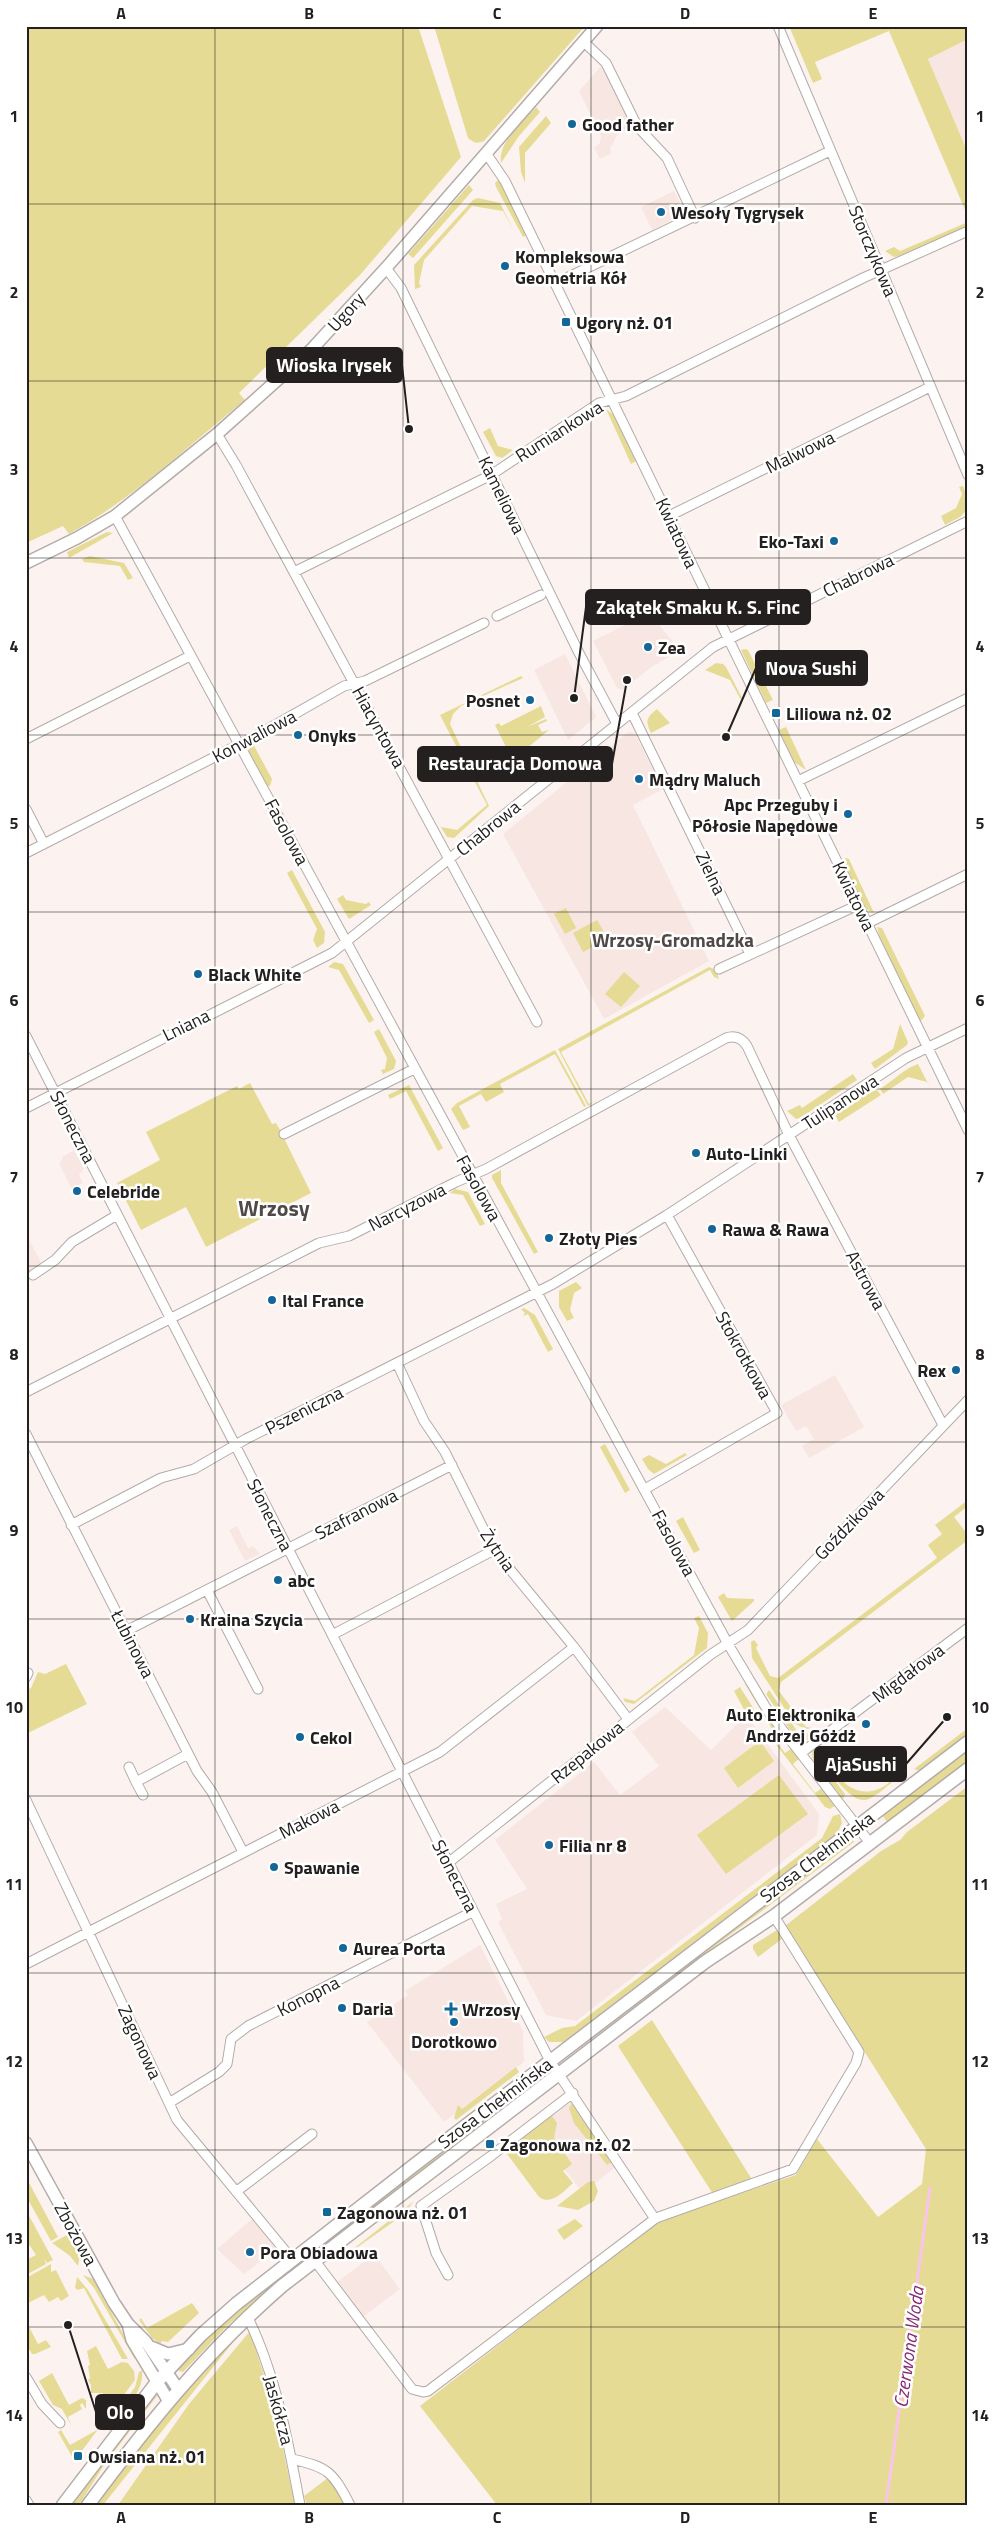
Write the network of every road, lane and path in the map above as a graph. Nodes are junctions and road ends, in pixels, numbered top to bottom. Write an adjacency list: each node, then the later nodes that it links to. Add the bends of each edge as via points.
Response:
1 (597, 26): 3 (street, Ugory)
2 (778, 26): 4 (street, Storczykowa)
3 (583, 41): 5 (street, Ugory); 6 (street, via 606,63 637,126 667,158)
4 (830, 151): 6 (street); 9 (street, Storczykowa)
5 (486, 153): 8 (street, Ugory); 10 (street, Kwiatowa, via 505,181)
6 (695, 218): 10 (street)
7 (968, 231): 9 (street, Rumiankowa)
8 (386, 268): 13 (street, Ugory, via 312,349); 14 (street, Kameliowa, via 401,288)
9 (880, 269): 11 (street, Storczykowa); 12 (street, Rumiankowa, via 626,396)
10 (556, 283): 12 (street, Kwiatowa)
11 (930, 387): 15 (street, Storczykowa); 17 (street, Malwowa)
12 (613, 399): 14 (street, Rumiankowa, via 599,403); 17 (street, Kwiatowa)
13 (217, 434): 16 (street, Ugory); 20 (street, Hiacyntowa)
14 (491, 475): 20 (street, Rumiankowa); 29 (street, Kameliowa)
15 (968, 475)
16 (115, 516): 19 (street, Ugory); 25 (street, Fasolowa)
17 (669, 516): 24 (street, Kwiatowa)
18 (968, 521): 24 (street, Chabrowa)
19 (26, 563)
20 (294, 572): 26 (street, Hiacyntowa)
21 (541, 595): 22 (street)
22 (497, 616)
23 (484, 623): 26 (street, Konwaliowa)
24 (727, 639): 28 (street, Chabrowa); 32 (street, Kwiatowa)
25 (190, 656): 30 (street); 31 (street, Fasolowa)
26 (355, 684): 31 (street, Konwaliowa, via 344,686); 36 (street, Hiacyntowa)
27 (968, 698): 32 (street)
28 (632, 712): 29 (street, Chabrowa); 41 (street, Zielna)
29 (617, 724): 36 (street, Chabrowa)
30 (26, 739)
31 (240, 745): 34 (street, Konwaliowa); 40 (street, Fasolowa)
32 (798, 782): 38 (street, Kwiatowa)
33 (26, 809): 34 (street)
34 (44, 844): 35 (street, Konwaliowa)
35 (26, 853)
36 (450, 859): 40 (street, Chabrowa); 43 (street, Hiacyntowa)
37 (968, 874): 39 (street)
38 (858, 905): 39 (street, Kwiatowa); 41 (street)
39 (868, 923): 46 (street, Kwiatowa)
40 (346, 943): 47 (street, Fasolowa); 48 (street, Lniana)
41 (750, 954): 42 (street)
42 (720, 969)
43 (538, 1022)
44 (968, 1028): 46 (street, Tulipanowa)
45 (26, 1036): 48 (street, Słoneczna)
46 (928, 1048): 50 (street, Kwiatowa); 52 (street, Tulipanowa, via 906,1058)
47 (414, 1069): 51 (street); 53 (street, Fasolowa)
48 (56, 1093): 49 (street, Lniana); 54 (street, Słoneczna)
49 (26, 1108)
50 (968, 1130)
51 (284, 1134)
52 (789, 1135): 53 (street, Narcyzowa, via 747,1046 740,1038 730,1037); 55 (street, Tulipanowa); 62 (street, Astrowa)
53 (473, 1176): 57 (street, Fasolowa); 58 (street, Narcyzowa, via 349,1236 318,1243)
54 (117, 1215): 56 (street, via 72,1242 55,1260); 58 (street, Słoneczna)
55 (667, 1215): 57 (street, Tulipanowa); 66 (street, Stokrotkowa, via 777,1413)
56 (33, 1275)
57 (537, 1292): 59 (street, Pszeniczna); 66 (street, Fasolowa)
58 (170, 1319): 60 (street, Narcyzowa); 64 (street, Słoneczna)
59 (397, 1363): 64 (street, Pszeniczna); 65 (street, Żytnia, via 424,1421)
60 (26, 1392)
61 (968, 1400): 62 (street, Goździkowa)
62 (943, 1425): 74 (street, Goździkowa, via 748,1630)
63 (26, 1434): 67 (street, Łubinowa)
64 (235, 1446): 67 (street, Pszeniczna, via 194,1469 161,1478); 68 (street, Słoneczna)
65 (452, 1465): 68 (street, Szafranowa); 69 (street, Żytnia)
66 (645, 1489): 74 (street, Fasolowa)
67 (71, 1525): 72 (street, Łubinowa)
68 (287, 1548): 70 (street, Szafranowa); 73 (street, Słoneczna)
69 (494, 1550): 73 (street); 75 (street, Żytnia)
70 (207, 1590): 72 (street, Szafranowa); 76 (street)
71 (968, 1628): 79 (street, Migdałowa)
72 (126, 1631): 80 (street, Łubinowa)
73 (332, 1635): 83 (street, Słoneczna)
74 (728, 1644): 77 (street, Rzepakowa); 79 (street, Fasolowa, via 768,1711)
75 (574, 1647): 77 (street, Żytnia); 83 (street, Makowa, via 440,1752)
76 (258, 1689)
77 (628, 1719): 90 (street, Rzepakowa)
78 (968, 1742): 87 (main road, Szosa Chełmińska)
79 (800, 1753): 87 (street, Fasolowa)
80 (188, 1754): 84 (street); 89 (street, Łubinowa)
81 (129, 1767): 84 (street)
82 (968, 1769): 88 (main road, Szosa Chełmińska)
83 (402, 1771): 89 (street, Makowa); 90 (street, Słoneczna)
84 (136, 1782): 85 (street)
85 (142, 1795)
86 (26, 1800): 93 (street, Zagonowa)
87 (857, 1827): 88 (street, Fasolowa); 95 (main road, Szosa Chełmińska)
88 (870, 1843): 92 (main road, Szosa Chełmińska)
89 (244, 1852): 93 (street, Makowa)
90 (448, 1864): 91 (street, Słoneczna)
91 (472, 1912): 95 (street, Słoneczna); 98 (street, Konopna, via 242,2030 231,2039 227,2064 219,2072)
92 (774, 1916): 96 (main road, Szosa Chełmińska, via 720,1951); 102 (street, via 858,2048 858,2060 793,2169)
93 (89, 1930): 94 (street, Makowa); 98 (street, Zagonowa)
94 (26, 1964)
95 (550, 2061): 96 (street, Słoneczna); 103 (main road, Szosa Chełmińska)
96 (559, 2072): 97 (street, Słoneczna); 104 (main road, Szosa Chełmińska)
97 (573, 2093): 102 (street, Słoneczna); 105 (street, via 421,2206 436,2253)
98 (168, 2103): 101 (street, Zagonowa, via 177,2120)
99 (312, 2134): 101 (street)
100 (26, 2143): 107 (street, Zbożowa)
101 (237, 2191): 103 (street, Zagonowa)
102 (655, 2219): 104 (street, via 435,2387 423,2392 412,2389)
103 (292, 2259): 109 (main road, Szosa Chełmińska, via 236,2304)
104 (315, 2261): 106 (main road, Szosa Chełmińska)
105 (448, 2275)
106 (247, 2316): 113 (main road, Szosa Chełmińska); 116 (street, Jaskółcza, via 263,2351)
107 (128, 2324): 108 (street, Zbożowa); 112 (street, Zbożowa, via 132,2340)
108 (146, 2342): 109 (street, Zbożowa, via 164,2354); 110 (street, Zbożowa)
109 (189, 2349): 110 (main road, Szosa Chełmińska)
110 (166, 2372): 112 (main road, Szosa Chełmińska); 113 (street, Zbożowa)
111 (26, 2377): 115 (street, via 42,2404)
112 (157, 2382): 114 (street, Zbożowa); 119 (main road, Szosa Chełmińska)
113 (178, 2389): 114 (main road, Szosa Chełmińska)
114 (168, 2400): 120 (main road, Szosa Chełmińska)
115 (60, 2423)
116 (292, 2459): 121 (street); 122 (street, Jaskółcza, via 325,2469 335,2477)
117 (26, 2500): 118 (street)
118 (29, 2505)
119 (63, 2505)
120 (88, 2505)
121 (300, 2505)
122 (350, 2505)

